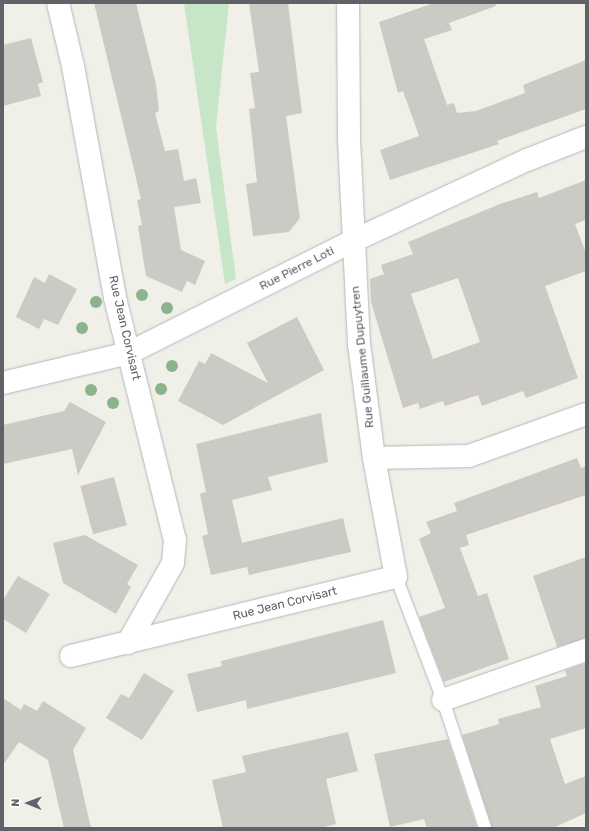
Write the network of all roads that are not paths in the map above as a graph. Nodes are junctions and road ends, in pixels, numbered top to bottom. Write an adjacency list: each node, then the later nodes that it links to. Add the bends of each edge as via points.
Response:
1 (58, 3): 5 (street, Rue Jean Corvisart, via 73,66 115,298)
2 (348, 3): 4 (street, Rue Guillaume Dupuytren)
3 (586, 137): 4 (street, Rue Pierre Loti, via 527,160)
4 (353, 241): 5 (street, Rue Pierre Loti); 8 (street, Rue Guillaume Dupuytren, via 359,344)
5 (129, 353): 6 (street, Rue Pierre Loti); 10 (street, Rue Jean Corvisart, via 175,551 173,563)
6 (3, 383)
7 (586, 414): 8 (street, via 469,456)
8 (374, 458): 9 (street, Rue Guillaume Dupuytren)
9 (396, 577): 10 (street, Rue Jean Corvisart); 13 (lane, Rue Guillaume Dupuytren)
10 (128, 643): 12 (street, Rue Jean Corvisart)
11 (586, 650): 13 (street)
12 (71, 656)
13 (443, 700): 14 (lane, Rue Guillaume Dupuytren)
14 (485, 828)

